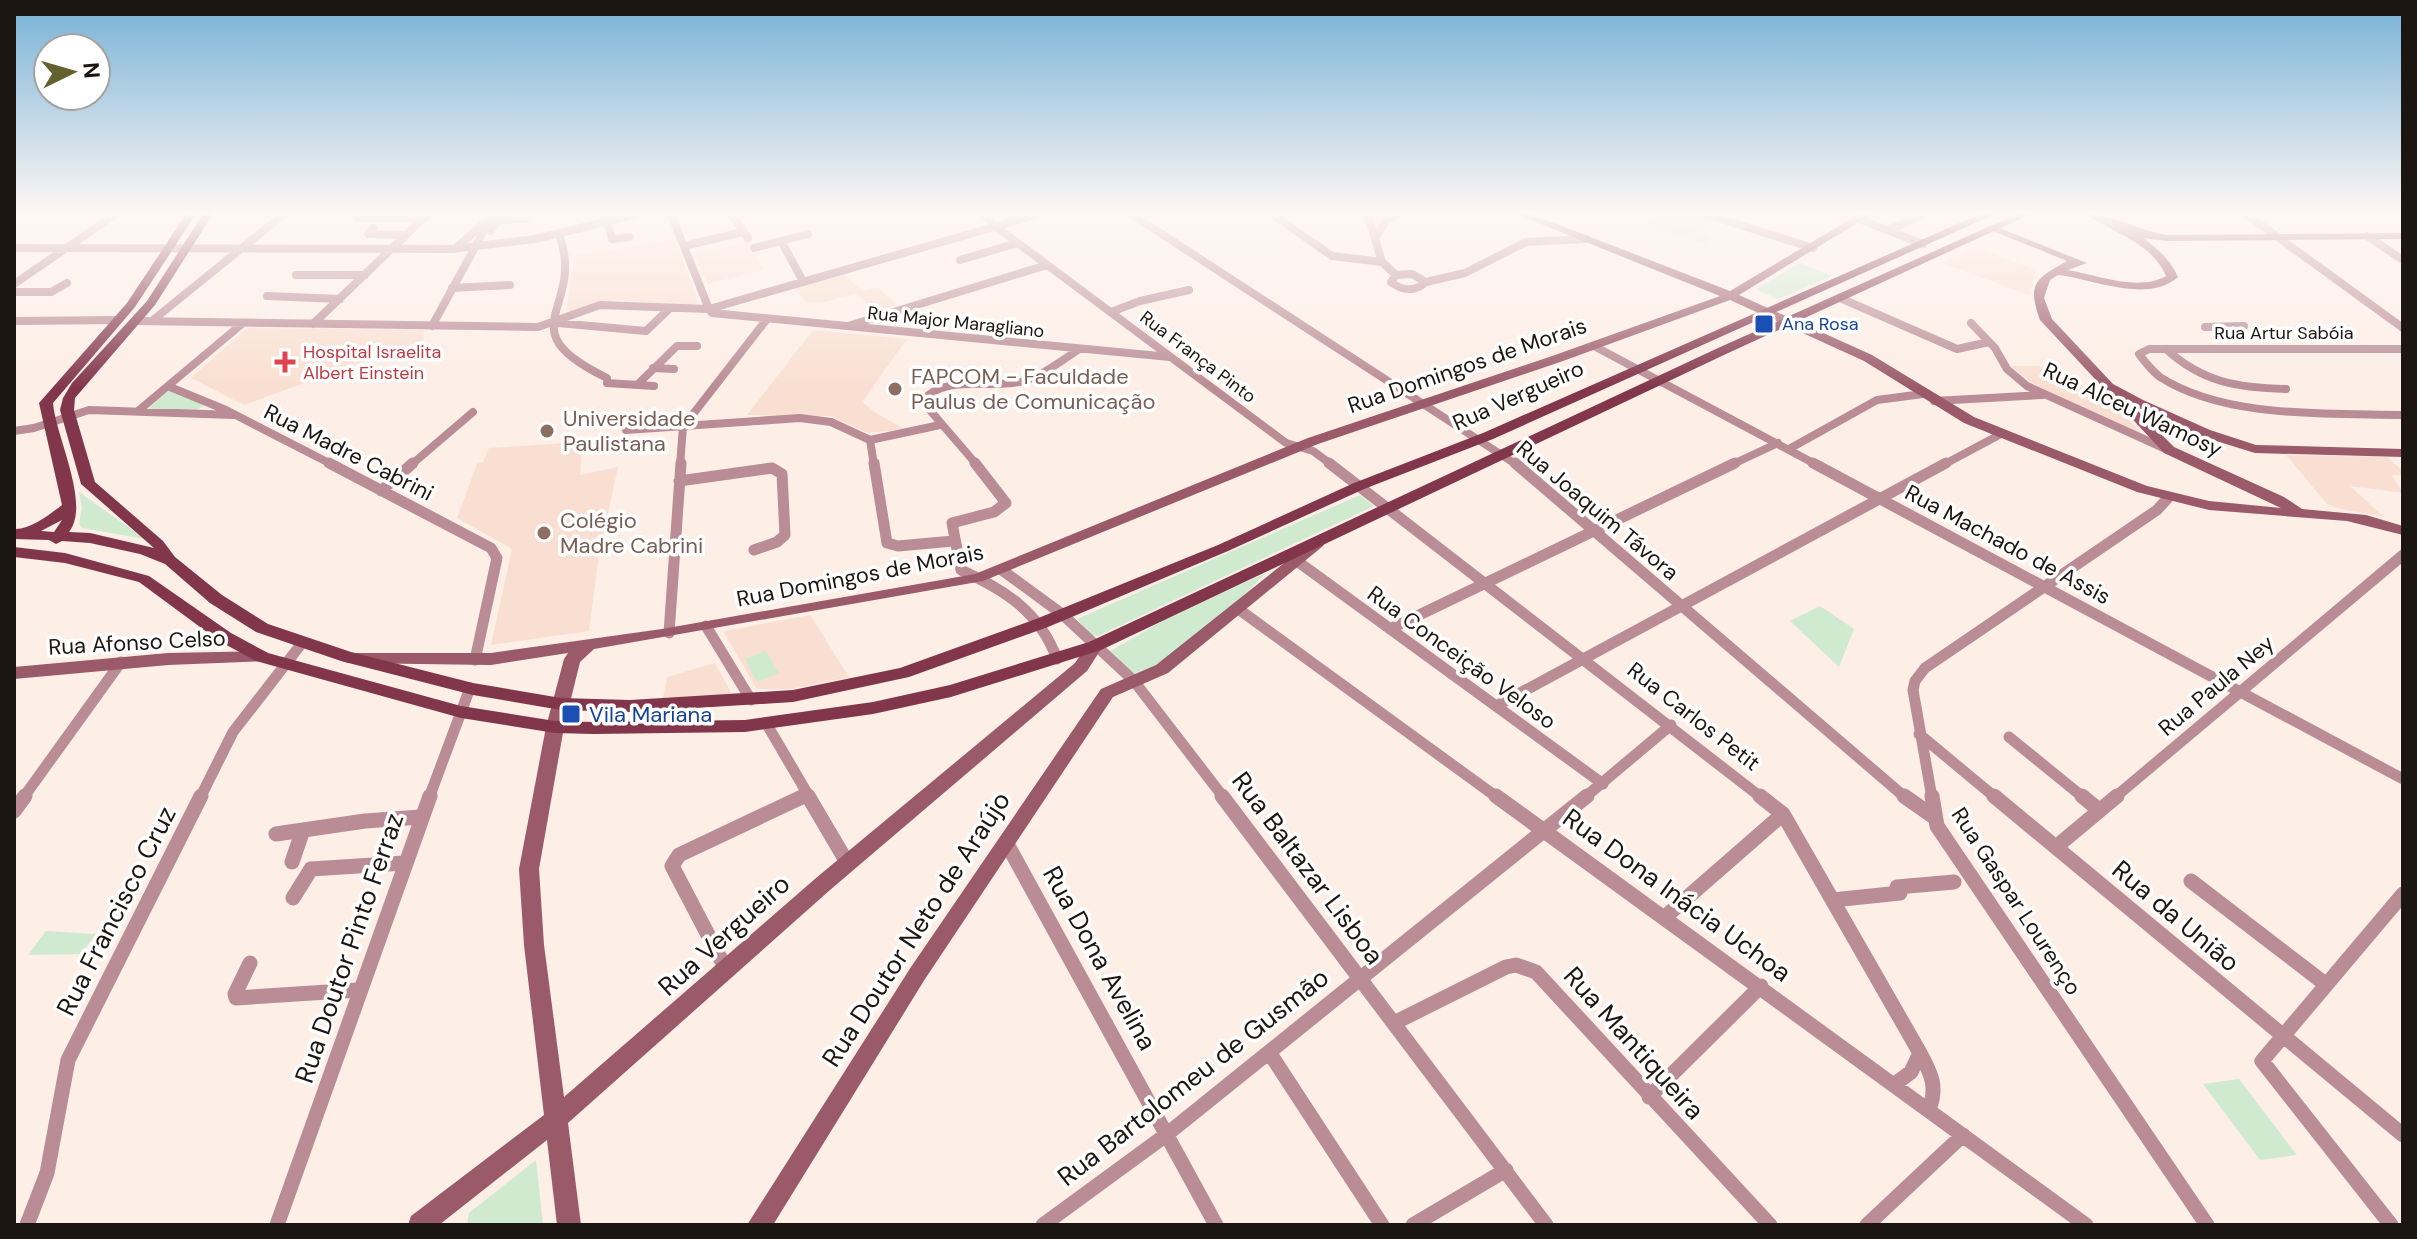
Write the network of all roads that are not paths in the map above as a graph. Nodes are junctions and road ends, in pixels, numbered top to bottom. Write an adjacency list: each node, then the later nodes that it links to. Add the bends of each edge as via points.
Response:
1 (32, 272): 30 (street)
2 (154, 272): 47 (main road)
3 (171, 272): 49 (main road)
4 (213, 272): 50 (street)
5 (368, 272): 25 (street)
6 (462, 272): 33 (street)
7 (569, 272): 53 (street)
8 (694, 272): 41 (street)
9 (798, 272): 27 (street)
10 (835, 272): 27 (street)
11 (1025, 272): 58 (street)
12 (1056, 272): 42 (street, Rua França Pinto)
13 (1220, 272): 82 (street, Rua Joaquim Távora)
14 (1393, 272): 26 (street)
15 (1470, 272): 28 (street, via 1458,279)
16 (1669, 272): 37 (street)
17 (1772, 272): 37 (street, Rua Domingos de Morais)
18 (1859, 272): 43 (main road, Rua Vergueiro)
19 (1898, 272): 38 (main road, Rua Vergueiro)
20 (2053, 272): 32 (street); 77 (street, via 2041,286 2041,310)
21 (2104, 272): 32 (street)
22 (2171, 272): 32 (street, via 2172,277 2158,284)
23 (2326, 272): 44 (street)
24 (296, 275): 25 (street)
25 (365, 275): 39 (street)
26 (1396, 275): 28 (street, via 1412,274); 28 (street, via 1391,282 1404,289 1418,289)
27 (803, 281): 41 (street)
28 (1426, 282)
29 (67, 283): 35 (street, via 51,292)
30 (14, 284)
31 (510, 285): 33 (street)
32 (2137, 285)
33 (452, 288): 56 (street)
34 (1189, 290): 42 (street)
35 (14, 292)
36 (267, 296): 39 (street)
37 (1731, 296): 43 (street); 64 (street, Rua Domingos de Morais)
38 (1840, 298): 51 (main road, Rua Vergueiro); 62 (street, via 1957,349)
39 (340, 299): 55 (street)
40 (669, 309): 41 (street, Rua Major Maragliano); 53 (street, Rua Major Maragliano, via 600,305); 53 (street, via 646,331)
41 (709, 309): 46 (street, Rua Major Maragliano)
42 (1111, 312): 69 (street, Rua França Pinto)
43 (1767, 312): 51 (street); 72 (main road, Rua Vergueiro)
44 (2386, 315): 45 (street); 61 (street)
45 (2403, 315)
46 (767, 319): 58 (street, Rua Major Maragliano); 91 (street)
47 (118, 320): 48 (street); 89 (main road, via 50,396)
48 (14, 321)
49 (135, 321): 50 (street); 86 (main road, via 71,394)
50 (152, 321): 52 (street)
51 (1788, 321): 73 (main road, Rua Vergueiro); 80 (street, via 1868,358)
52 (243, 323): 55 (street); 76 (street)
53 (553, 323): 56 (street); 74 (street, via 561,352 582,368 607,378 609,384)
54 (1971, 323): 62 (street, Rua Alceu Wamosy)
55 (313, 324): 56 (street)
56 (432, 326)
57 (2244, 326): 60 (street)
58 (843, 327): 68 (street, Rua Major Maragliano)
59 (2205, 327): 60 (street)
60 (2224, 327): 66 (street)
61 (2403, 328)
62 (1989, 342): 79 (street, Rua Alceu Wamosy, via 2007,369)
63 (697, 346): 70 (street, via 677,346)
64 (1594, 346): 72 (street, Rua Machado de Assis); 82 (street, Rua Domingos de Morais)
65 (2166, 349): 66 (street, Rua Artur Sabóia); 78 (street, via 2210,381); 88 (street, via 2139,354 2145,366 2168,383 2205,398 2285,409)
66 (2251, 349): 67 (street, Rua Artur Sabóia)
67 (2403, 349)
68 (1078, 350): 69 (street, Rua Major Maragliano); 90 (street, via 1024,380 930,391 923,405)
69 (1170, 357): 98 (street, Rua França Pinto, via 1286,443)
70 (653, 368): 71 (street); 74 (street)
71 (674, 369)
72 (1637, 370): 73 (street, Rua Machado de Assis); 96 (main road, Rua Vergueiro)
73 (1661, 381): 97 (street, Rua Machado de Assis); 102 (main road, Rua Vergueiro)
74 (638, 384): 75 (street)
75 (654, 386)
76 (170, 387): 81 (street, Rua Madre Cabrini); 83 (street)
77 (2108, 387): 100 (street); 101 (street, via 2245,447)
78 (2286, 389)
79 (2043, 395): 80 (street); 100 (street, Rua Alceu Wamosy)
80 (1929, 397): 94 (street); 99 (street, via 1877,400)
81 (210, 402): 85 (street); 87 (street, Rua Madre Cabrini)
82 (1422, 403): 96 (street, Rua Joaquim Távora); 98 (street, Rua Domingos de Morais)
83 (138, 411): 85 (street); 86 (street)
84 (473, 412): 105 (street)
85 (193, 414): 87 (street)
86 (69, 415): 89 (street); 121 (main road, via 88,484 158,544)
87 (234, 415): 105 (street, Rua Madre Cabrini)
88 (2403, 415)
89 (47, 424): 93 (street); 108 (main road)
90 (940, 425): 95 (street); 115 (street, via 1006,503 994,512 957,520 951,530)
91 (683, 427): 92 (street); 95 (street, via 800,418 831,422); 103 (street)
92 (626, 430)
93 (14, 431)
94 (2001, 434): 106 (street); 107 (street)
95 (870, 440): 115 (street, via 887,543)
96 (1479, 440): 102 (street, Rua Joaquim Távora); 104 (main road, Rua Vergueiro)
97 (1778, 443): 99 (street, Rua Machado de Assis); 112 (street)
98 (1299, 446): 104 (street, Rua França Pinto); 123 (street, Rua Domingos de Morais)
99 (1789, 449): 106 (street, Rua Machado de Assis)
100 (2169, 450): 110 (street, Rua Alceu Wamosy)
101 (2403, 453)
102 (1501, 454): 109 (main road, Rua Vergueiro); 112 (street, Rua Joaquim Távora)
103 (679, 481): 117 (street, via 780,470 785,535); 133 (street)
104 (1359, 486): 109 (street, Rua Carlos Petit); 129 (main road, Rua Vergueiro)
105 (381, 491): 141 (street, Rua Madre Cabrini, via 495,552)
106 (1881, 498): 126 (street, Rua Machado de Assis); 127 (street)
107 (2168, 498): 110 (street, via 2244,510); 126 (street, Rua Gaspar Lourenço)
108 (68, 508): 113 (main road, via 43,526); 114 (main road, via 68,524)
109 (1388, 508): 116 (main road, Rua Vergueiro); 125 (street, Rua Carlos Petit)
110 (2296, 511): 111 (street, via 2334,514)
111 (2403, 531)
112 (1593, 532): 125 (street); 127 (street, Rua Joaquim Távora)
113 (17, 534): 114 (main road, Rua Domingos de Morais)
114 (57, 535): 119 (main road); 121 (main road, Rua Domingos de Morais, via 116,543)
115 (953, 541): 124 (street, via 961,570)
116 (1318, 543): 122 (street, Rua Vergueiro); 136 (main road, Rua Vergueiro)
117 (754, 550)
118 (14, 552): 119 (main road)
119 (50, 555): 137 (main road, via 144,579)
120 (2403, 555): 148 (street, Rua Paula Ney)
121 (170, 561): 134 (main road, Rua Domingos de Morais, via 250,621)
122 (1297, 561): 128 (street, Rua Vergueiro); 132 (street, Rua Conceição Veloso)
123 (1002, 570): 124 (street, Rua Domingos de Morais); 129 (street, Rua Baltazar Lisboa)
124 (978, 578): 130 (street); 131 (street, Rua Domingos de Morais)
125 (1486, 583): 132 (street); 140 (street, Rua Carlos Petit)
126 (2047, 587): 148 (street, Rua Machado de Assis); 156 (street, Rua Gaspar Lourenço, via 1920,673 1913,690)
127 (1682, 606): 140 (street); 165 (street, Rua Joaquim Távora)
128 (1237, 608): 145 (street, Rua Doutor Neto de Araújo, via 1162,669); 166 (street, Rua Dona Inácia Uchoa)
129 (1062, 614): 130 (main road, Rua Vergueiro); 136 (street, Rua Baltazar Lisboa)
130 (1042, 623): 139 (street); 149 (main road, Rua Vergueiro, via 903,673)
131 (706, 626): 133 (street, Rua Domingos de Morais); 149 (street)
132 (1390, 629): 151 (street, Rua Conceição Veloso)
133 (669, 633): 135 (street, Rua Domingos de Morais)
134 (302, 643): 138 (main road, Rua Domingos de Morais); 143 (street, Rua Francisco Cruz)
135 (589, 646): 141 (street, Rua Domingos de Morais); 150 (street, via 572,659)
136 (1095, 646): 139 (main road); 145 (street, Rua Baltazar Lisboa); 146 (street, Rua Vergueiro)
137 (262, 657): 142 (street, Rua Afonso Celso); 143 (main road)
138 (347, 657): 141 (street, Rua Domingos de Morais); 147 (main road, Rua Vergueiro)
139 (1057, 659): 146 (street); 153 (main road, via 926,697)
140 (1584, 659): 151 (street); 154 (street, Rua Carlos Petit)
141 (475, 660)
142 (121, 662): 144 (street, Rua Afonso Celso); 162 (street)
143 (286, 665): 152 (main road); 198 (street, Rua Francisco Cruz, via 233,732 68,1060 47,1173)
144 (14, 673)
145 (1134, 681): 169 (street, Rua Doutor Neto de Araújo, via 1107,693); 182 (street, Rua Baltazar Lisboa)
146 (1061, 684): 173 (street, Rua Vergueiro)
147 (470, 688): 150 (main road, Rua Vergueiro); 152 (street, Rua Doutor Pinto Ferraz)
148 (2240, 691): 158 (street, Rua Machado de Assis); 161 (street, Rua Paula Ney)
149 (751, 700): 150 (main road, Rua Vergueiro)
150 (561, 704): 155 (street)
151 (1496, 706): 159 (street, Rua Conceição Veloso)
152 (461, 712): 155 (main road); 164 (street, Rua Doutor Pinto Ferraz)
153 (766, 723): 155 (main road); 160 (street)
154 (1671, 725): 159 (street, Rua Bartolomeu de Gusmão); 163 (street, Rua Carlos Petit)
155 (555, 727): 193 (street, via 529,869)
156 (1919, 734): 165 (street, Rua Gaspar Lourenço); 170 (street, Rua da União)
157 (2009, 737): 161 (street)
158 (2403, 779)
159 (1603, 784): 166 (street, Rua Bartolomeu de Gusmão)
160 (808, 794): 173 (street); 181 (street, via 673,861)
161 (2099, 810): 170 (street, Rua Paula Ney)
162 (14, 811)
163 (1783, 814): 178 (street, Rua Carlos Petit); 179 (street)
164 (421, 817): 167 (street); 172 (street, Rua Doutor Pinto Ferraz)
165 (1934, 817): 211 (street, Rua Gaspar Lourenço)
166 (1544, 828): 179 (street, Rua Dona Inácia Uchoa); 182 (street, Rua Bartolomeu de Gusmão)
167 (303, 830): 168 (street); 171 (street)
168 (276, 834)
169 (1006, 842): 194 (street, Rua Dona Avelina); 202 (street, Rua Doutor Neto de Araújo)
170 (2056, 847): 187 (street, Rua da União)
171 (292, 862)
172 (404, 863): 177 (street, via 311,869); 185 (street, Rua Doutor Pinto Ferraz)
173 (848, 864): 181 (street, Rua Vergueiro)
174 (2191, 881): 183 (street)
175 (1954, 882): 178 (street)
176 (2403, 894): 183 (street)
177 (293, 898)
178 (1833, 900): 189 (street, Rua Carlos Petit)
179 (1665, 917): 184 (street, Rua Dona Inácia Uchoa)
180 (250, 963): 185 (street, via 236,998)
181 (727, 971): 193 (street, Rua Vergueiro)
182 (1361, 976): 186 (street, Rua Baltazar Lisboa); 188 (street, Rua Bartolomeu de Gusmão)
183 (2324, 983): 187 (street)
184 (1761, 986): 190 (street, Rua Dona Inácia Uchoa); 191 (street)
185 (359, 990): 199 (street, Rua Doutor Pinto Ferraz)
186 (1396, 1022): 191 (street, Rua Mantiqueira, via 1506,967 1528,967); 197 (street, Rua Baltazar Lisboa)
187 (2284, 1036): 196 (street, Rua da União); 212 (street, via 2262,1061)
188 (1269, 1052): 194 (street, Rua Bartolomeu de Gusmão); 205 (street)
189 (1920, 1053): 190 (street, via 1917,1066); 192 (street, Rua Carlos Petit, via 1936,1084)
190 (1895, 1084): 192 (street, Rua Dona Inácia Uchoa)
191 (1649, 1097): 208 (street, Rua Mantiqueira)
192 (1929, 1109): 195 (street, Rua Dona Inácia Uchoa)
193 (556, 1119): 200 (street, Rua Vergueiro); 201 (street)
194 (1166, 1135): 203 (street, Rua Bartolomeu de Gusmão); 204 (street, Rua Dona Avelina)
195 (1963, 1135): 209 (street); 210 (street, Rua Dona Inácia Uchoa)
196 (2403, 1135)
197 (1506, 1170): 206 (street); 207 (street, Rua Baltazar Lisboa)
198 (27, 1225)
199 (277, 1225)
200 (420, 1225)
201 (569, 1225)
202 (759, 1225)
203 (1043, 1225)
204 (1216, 1225)
205 (1382, 1225)
206 (1413, 1225)
207 (1546, 1225)
208 (1770, 1225)
209 (1867, 1225)
210 (2086, 1225)
211 (2207, 1225)
212 (2391, 1225)

